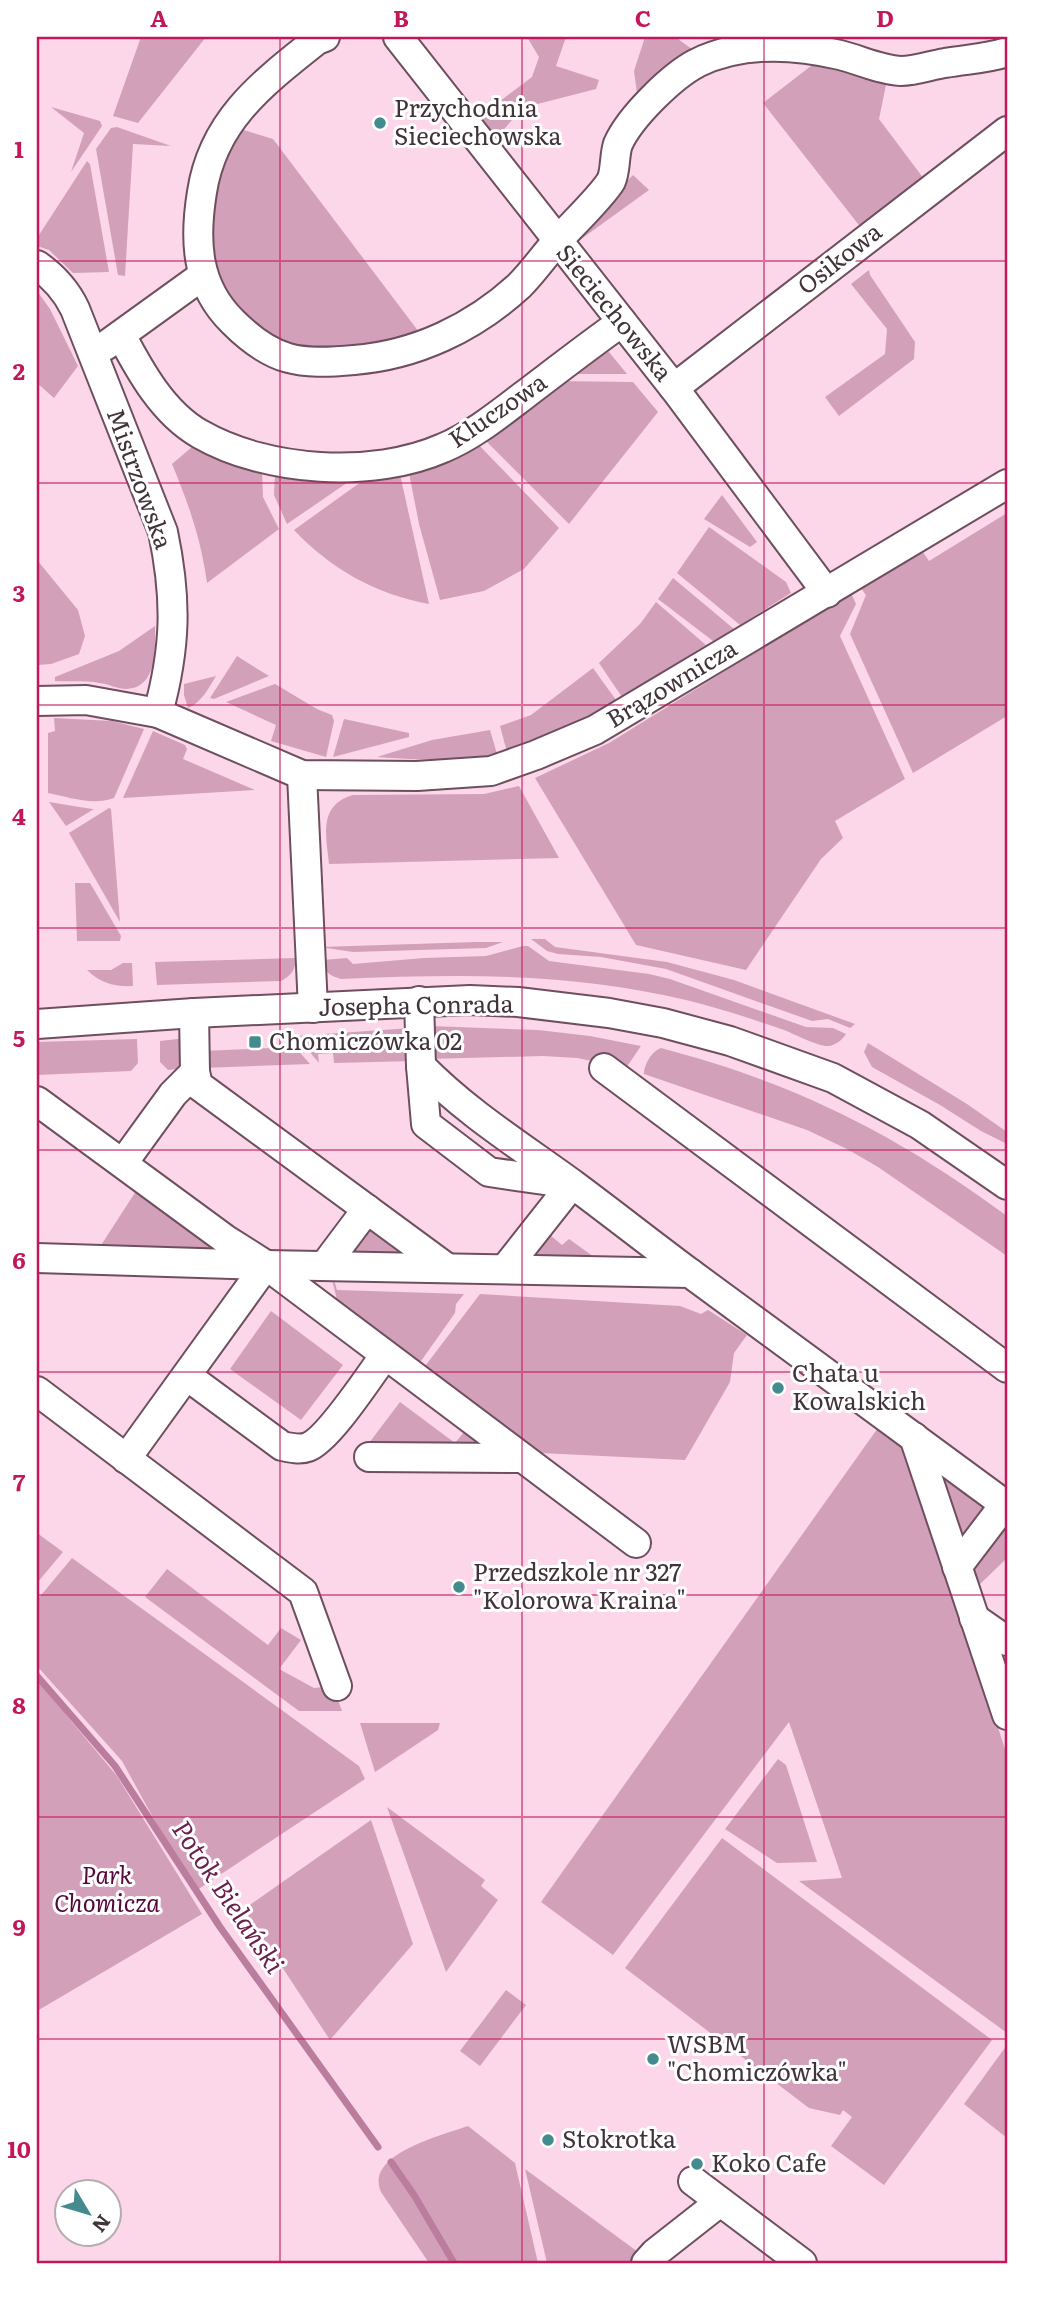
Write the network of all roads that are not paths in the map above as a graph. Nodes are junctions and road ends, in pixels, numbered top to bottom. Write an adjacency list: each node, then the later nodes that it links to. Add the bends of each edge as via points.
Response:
1 (324, 37): 7 (street, via 260,85 214,148 200,206)
2 (398, 37): 5 (street, Sieciechowska)
3 (1007, 52): 5 (street, via 903,71 783,46 745,49 700,61 669,82 639,114 619,143 612,179)
4 (1007, 131): 11 (street, Osikowa)
5 (557, 242): 7 (street, via 518,286 468,325 408,351 332,362 295,360 268,352 227,317); 8 (street, Sieciechowska)
6 (37, 265): 10 (street, Mistrzowska, via 68,295)
7 (202, 276): 9 (street)
8 (622, 322): 9 (street, Kluczowa, via 480,428 443,449 378,465 336,467 270,461 199,434 168,407 139,369); 11 (street, Sieciechowska)
9 (121, 335): 10 (street)
10 (92, 355): 15 (street, Mistrzowska, via 163,532 170,566 172,650)
11 (674, 388): 13 (street, Sieciechowska)
12 (1007, 484): 13 (street, Brązownicza)
13 (827, 593): 16 (street, Brązownicza, via 595,730 509,766 470,774)
14 (37, 701): 15 (street, Brązownicza, via 86,700)
15 (158, 713): 16 (street, Brązownicza)
16 (302, 775): 18 (street)
17 (419, 1001): 18 (street, Josepha Conrada); 21 (street); 27 (street, Josepha Conrada, via 562,1006 663,1023 730,1041 832,1078 920,1125)
18 (313, 1008): 19 (street, Josepha Conrada)
19 (194, 1013): 20 (street, Josepha Conrada); 23 (street)
20 (37, 1024)
21 (421, 1066): 26 (street, via 446,1091); 26 (street, via 426,1124 489,1172)
22 (604, 1068): 38 (street)
23 (195, 1072): 25 (street); 28 (street, via 198,1085)
24 (37, 1101): 25 (street)
25 (122, 1163): 32 (street)
26 (572, 1184): 35 (street); 36 (street)
27 (1007, 1185)
28 (366, 1209): 33 (street); 34 (street)
29 (37, 1237): 31 (street)
30 (37, 1258): 31 (street)
31 (65, 1259): 32 (street)
32 (266, 1265): 33 (street); 37 (street); 39 (street)
33 (325, 1265): 34 (street)
34 (447, 1268): 35 (street)
35 (505, 1269): 36 (street)
36 (690, 1273): 41 (street)
37 (385, 1355): 39 (street, via 324,1436 306,1448 282,1446); 43 (street)
38 (1007, 1368)
39 (187, 1376): 44 (street)
40 (37, 1391): 44 (street)
41 (914, 1437): 45 (street); 47 (street)
42 (369, 1457): 43 (street)
43 (521, 1458): 46 (street)
44 (126, 1459): 50 (street, via 303,1592)
45 (1006, 1505): 47 (street)
46 (636, 1543)
47 (957, 1567): 48 (street)
48 (974, 1618): 49 (street); 51 (street)
49 (1007, 1641)
50 (337, 1686)
51 (1007, 1715)
52 (693, 2180): 53 (street)
53 (720, 2202): 54 (street); 55 (street)
54 (646, 2263)
55 (802, 2263)

